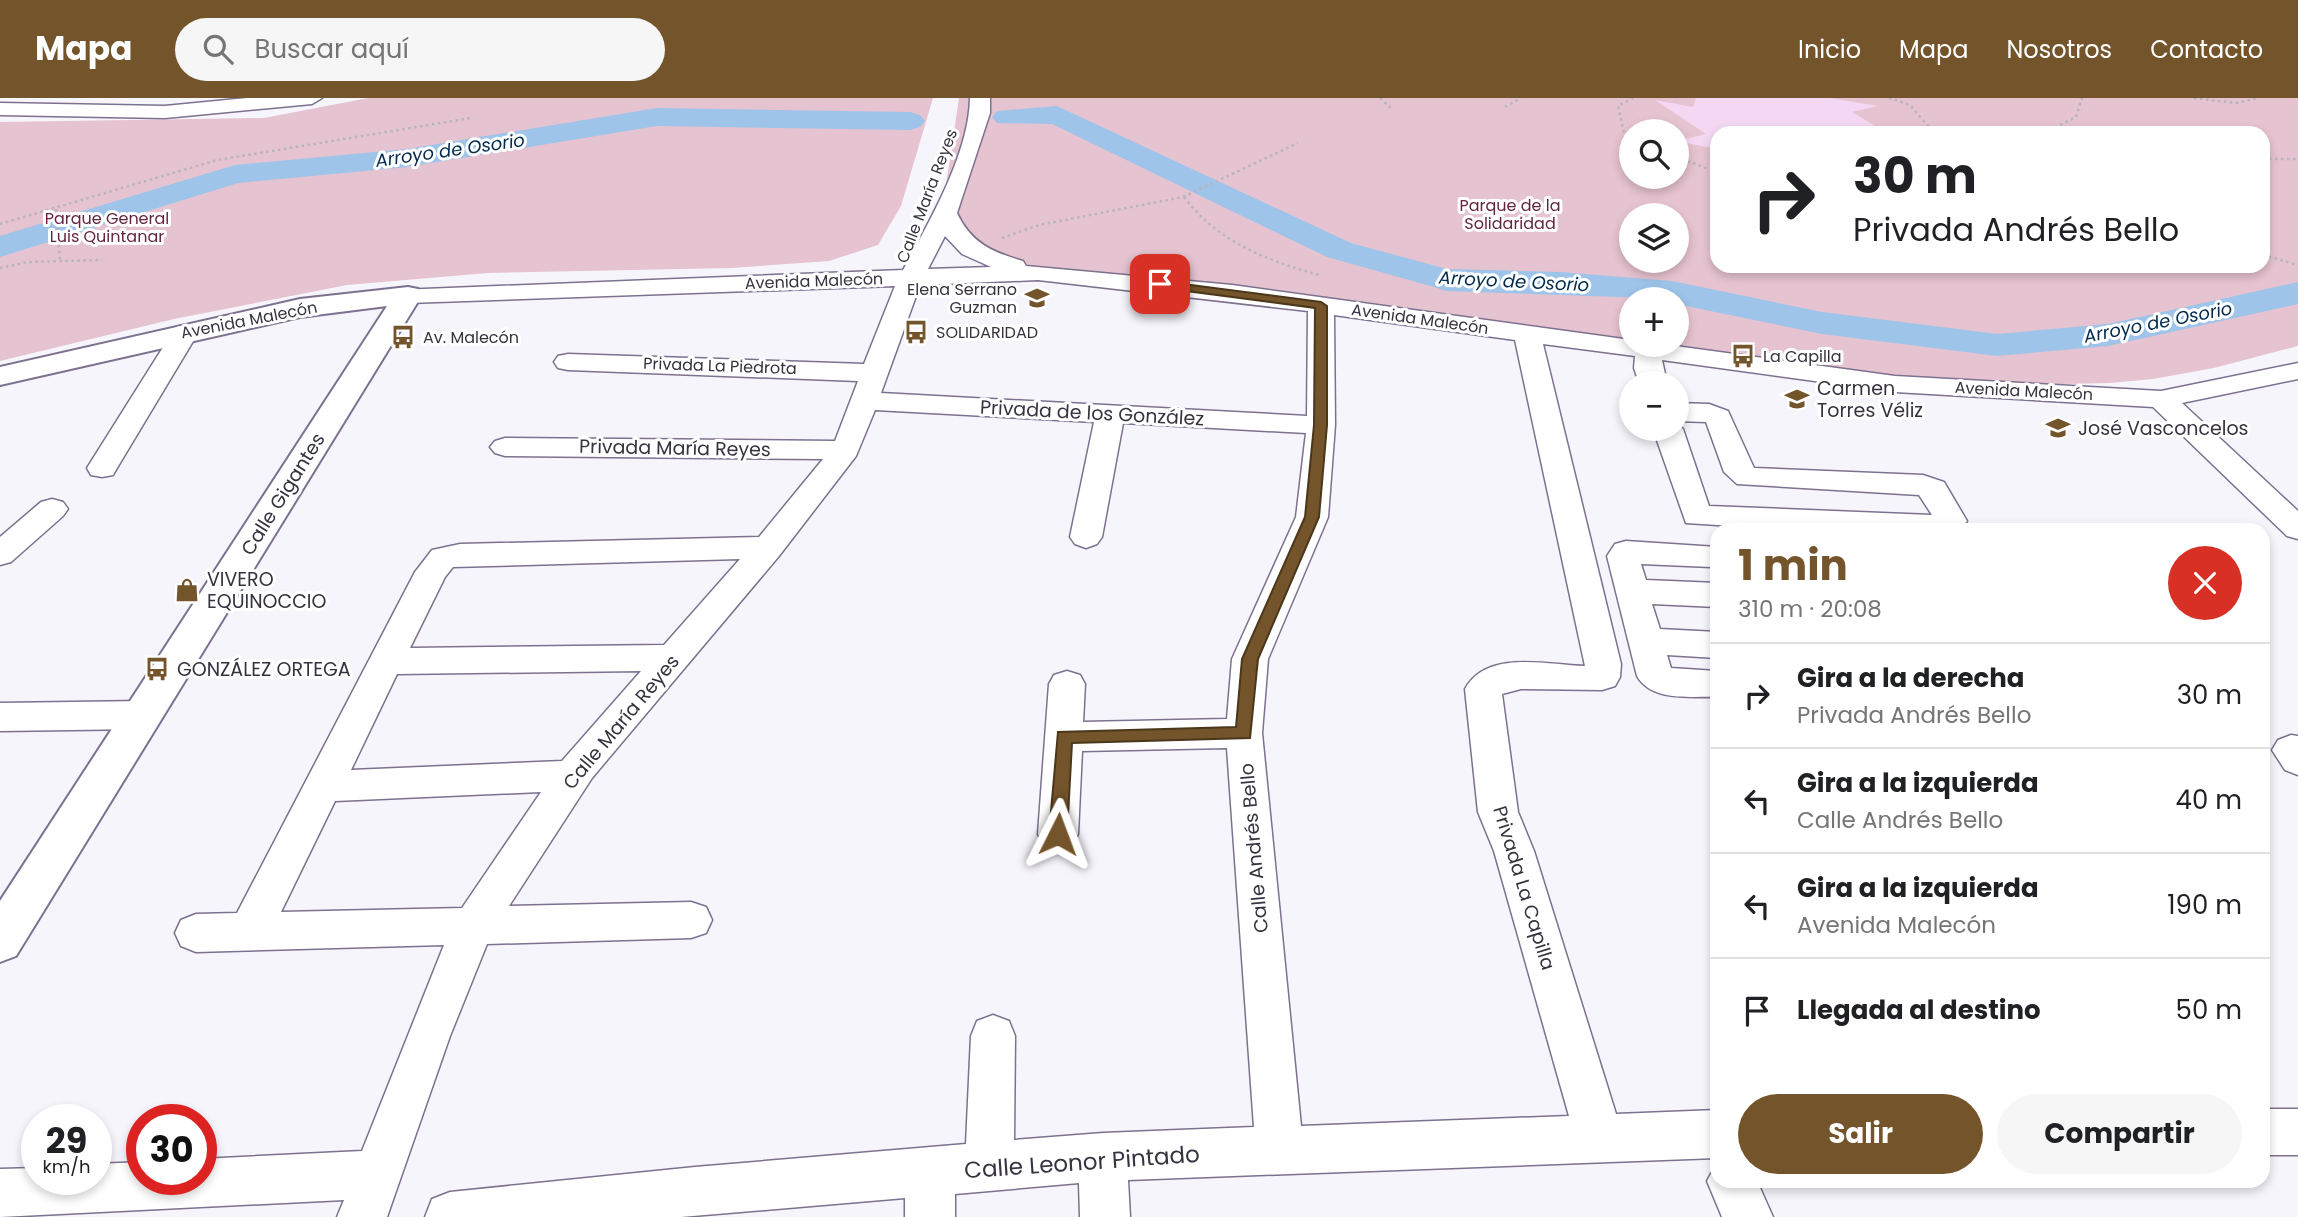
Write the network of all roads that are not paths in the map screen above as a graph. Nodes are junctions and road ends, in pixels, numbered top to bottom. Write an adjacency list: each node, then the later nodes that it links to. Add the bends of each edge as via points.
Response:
1 (312, 98): 3 (street, via 164,112)
2 (980, 98): 5 (street, Calle María Reyes, via 973,139)
3 (0, 109)
4 (943, 154): 7 (street, Calle María Reyes)
5 (945, 212): 6 (street, via 955,236 968,250); 7 (street, Calle María Reyes)
6 (1038, 273): 7 (street, Avenida Malecón); 8 (street, Avenida Malecón)
7 (904, 282): 9 (street, Avenida Malecón); 17 (street, Calle María Reyes)
8 (1320, 290): 11 (street, Avenida Malecón); 21 (street, Calle Andrés Bello)
9 (408, 295): 10 (main road, Avenida Malecón, via 300,308); 46 (main road, Calle Gigantes)
10 (185, 332): 16 (main road, Avenida Malecón); 25 (street)
11 (1527, 334): 12 (street, Avenida Malecón); 63 (street, Privada La Capilla, via 1602,677 1582,682 1504,675 1483,689 1498,812 1518,864)
12 (1619, 347)
13 (1689, 356): 18 (street, Avenida Malecón, via 1895,384)
14 (568, 362): 17 (street, Privada La Piedrota)
15 (2298, 371): 18 (street, Avenida Malecón)
16 (0, 376)
17 (867, 387): 20 (street, Privada de los González); 24 (street, Calle María Reyes)
18 (2161, 398): 27 (street)
19 (1689, 412): 31 (street, via 1718,417 1739,472 1748,477 1923,485 1933,489)
20 (1110, 414): 21 (street, Privada de los González); 33 (street)
21 (1321, 425): 48 (street, Calle Andrés Bello, via 1312,517 1250,659)
22 (1672, 441): 29 (street)
23 (505, 447): 24 (street, Privada María Reyes)
24 (846, 450): 34 (street, Calle María Reyes)
25 (102, 468)
26 (2298, 493): 27 (street)
27 (2263, 495): 32 (street)
28 (52, 509): 36 (street)
29 (1697, 516): 30 (street); 35 (street)
30 (1871, 523)
31 (1950, 523)
32 (2298, 529)
33 (1086, 537)
34 (768, 548): 42 (street, Calle María Reyes); 43 (street, via 443,558 430,572)
35 (1710, 553)
36 (0, 554)
37 (1710, 563): 38 (street, via 1626,552 1623,556)
38 (1632, 591): 39 (street); 40 (street)
39 (1710, 594)
40 (1645, 641): 41 (street); 45 (street, via 1660,681)
41 (1710, 645)
42 (674, 658): 43 (street); 52 (street, Calle María Reyes)
43 (385, 661): 53 (street)
44 (1067, 684): 49 (street)
45 (1710, 684)
46 (143, 715): 47 (street); 59 (main road, Calle Gigantes)
47 (0, 717)
48 (1244, 733): 49 (street); 65 (street, Calle Andrés Bello)
49 (1064, 737): 54 (street)
50 (2298, 751): 51 (street, via 2291,750)
51 (2298, 760)
52 (572, 776): 53 (street); 56 (street, Calle María Reyes)
53 (322, 786): 57 (street)
54 (1058, 834)
55 (691, 920): 56 (street)
56 (473, 926): 57 (street); 70 (street, Calle María Reyes)
57 (250, 931): 58 (street)
58 (196, 933)
59 (0, 941)
60 (993, 1036): 67 (street)
61 (2270, 1132): 62 (street)
62 (2298, 1132)
63 (1599, 1137): 64 (street, Calle Leonor Pintado); 65 (street, Calle Leonor Pintado)
64 (1710, 1139)
65 (1280, 1151): 66 (street, Calle Leonor Pintado)
66 (1103, 1157): 67 (street, Calle Leonor Pintado); 74 (street)
67 (989, 1168): 71 (street, Calle Leonor Pintado)
68 (1734, 1188): 75 (street)
69 (0, 1194): 70 (street)
70 (370, 1195)
71 (930, 1195): 72 (street, Calle Leonor Pintado)
72 (693, 1204): 73 (street, Calle Leonor Pintado)
73 (450, 1217)
74 (1105, 1217)
75 (1748, 1217)

